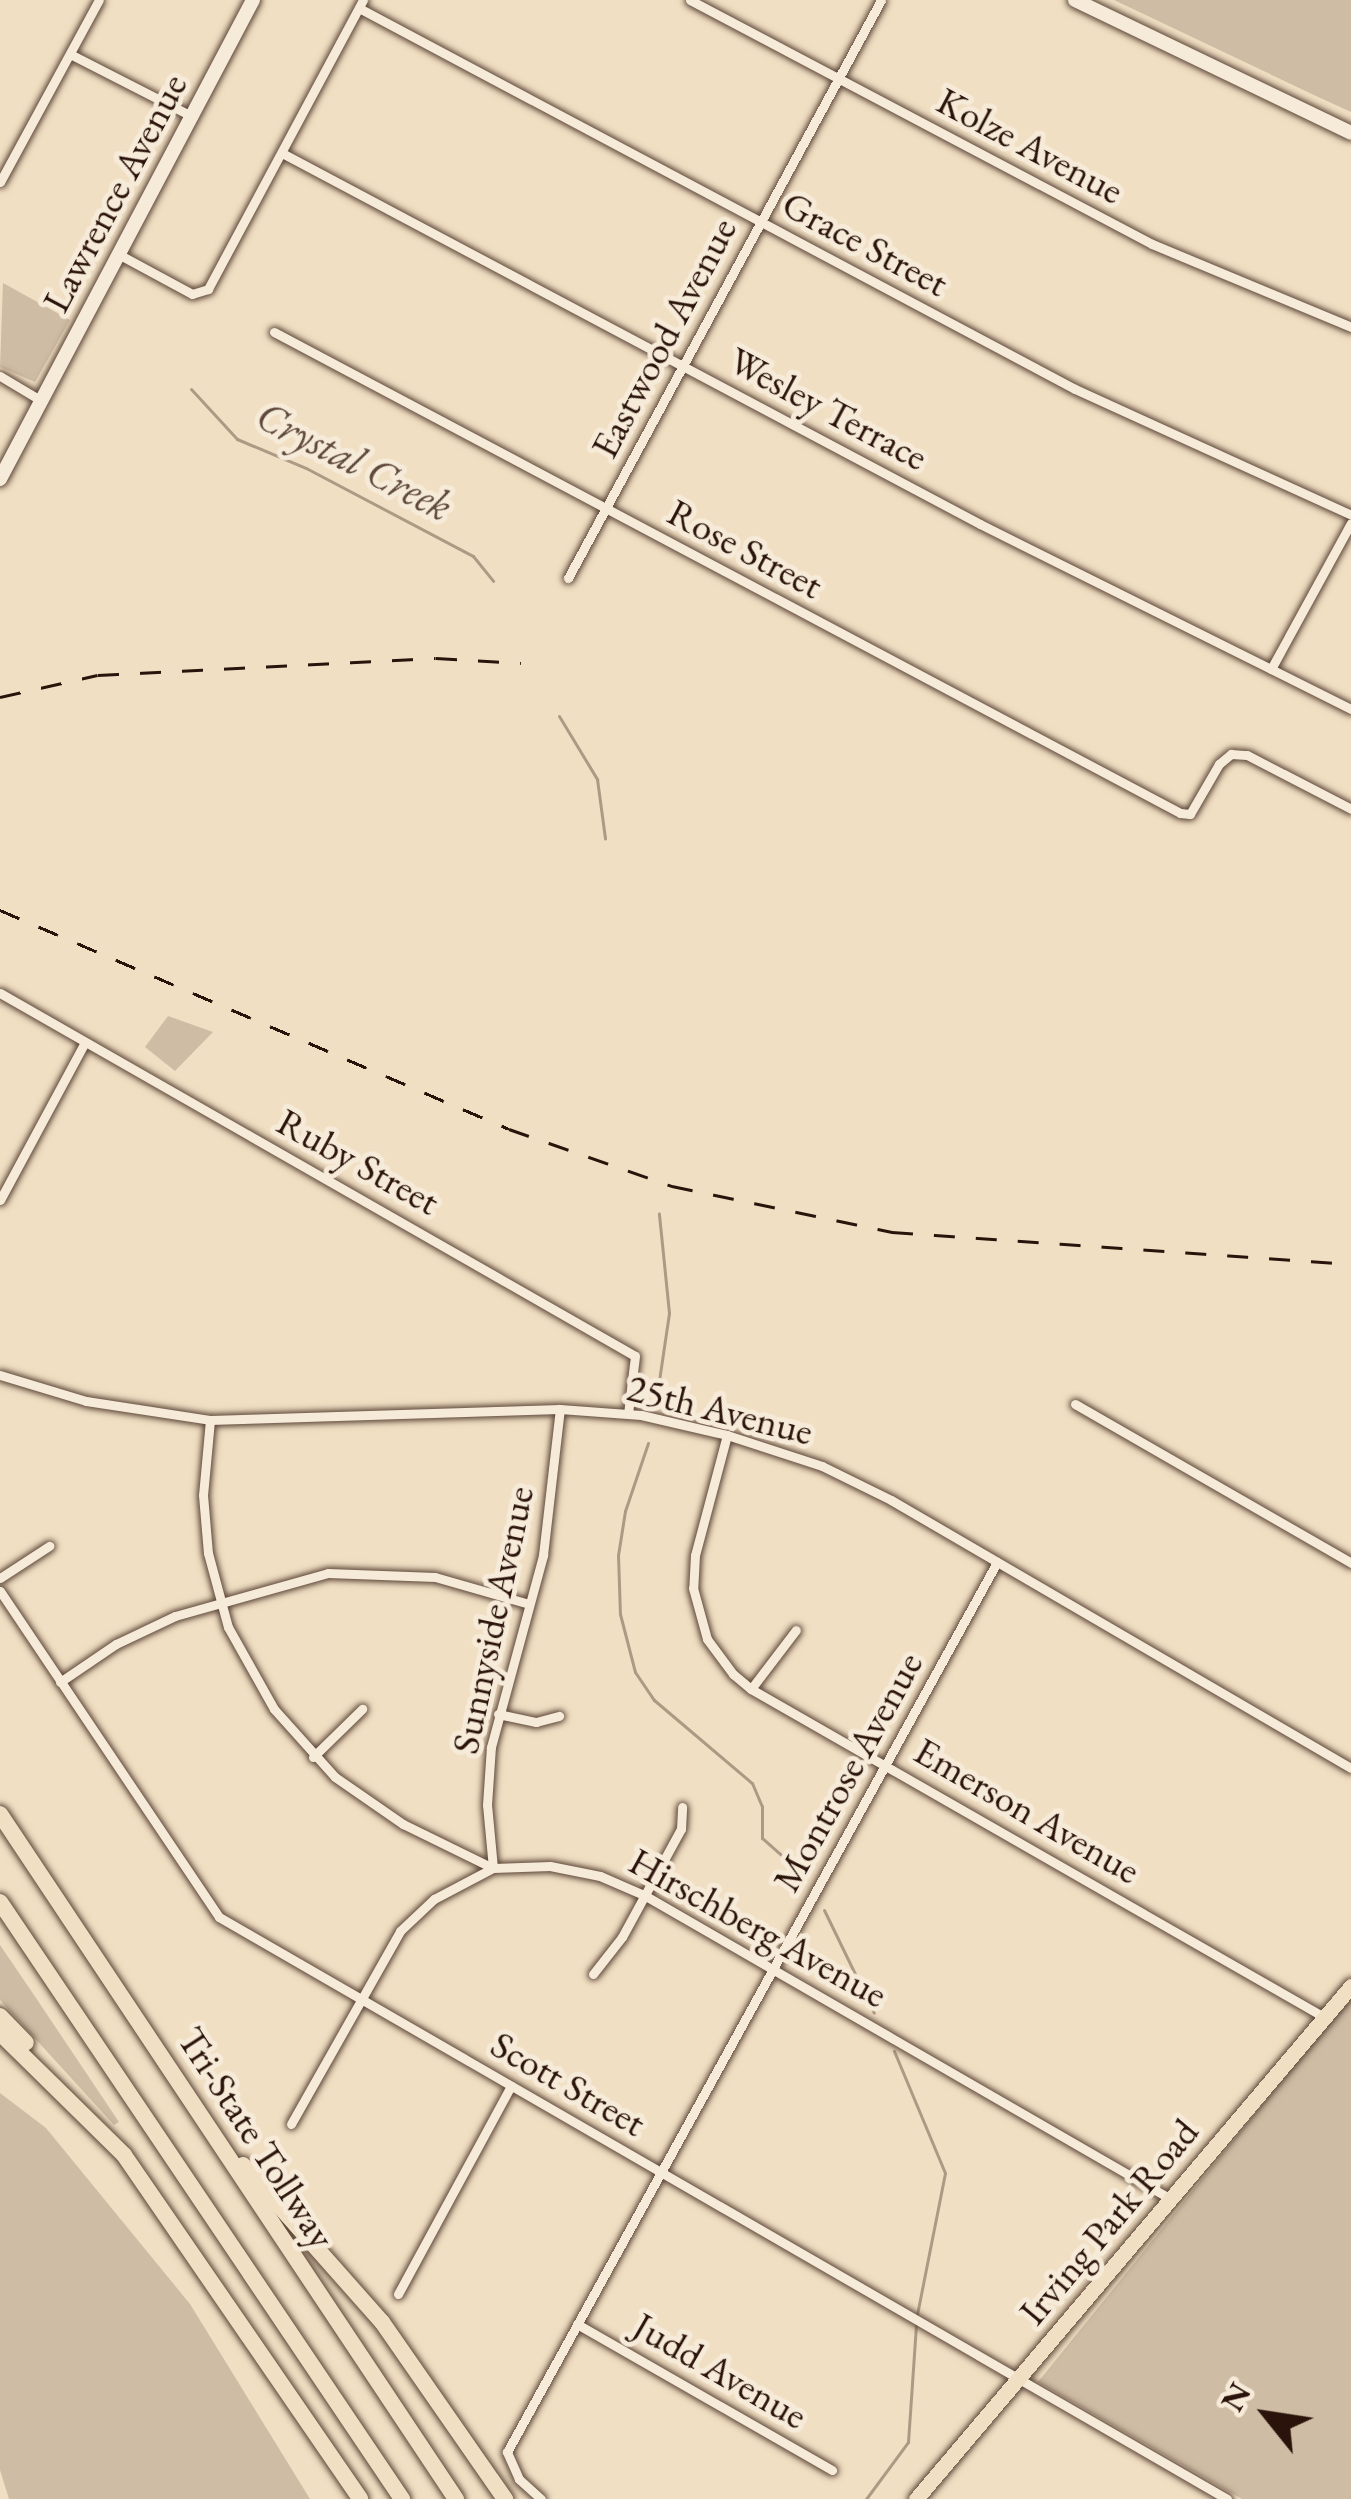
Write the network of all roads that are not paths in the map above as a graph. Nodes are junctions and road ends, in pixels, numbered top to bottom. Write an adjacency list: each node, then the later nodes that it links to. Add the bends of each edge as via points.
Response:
1 (99, 0): 7 (street)
2 (252, 0): 9 (main road, Lawrence Avenue)
3 (690, 0): 8 (street, Kolze Avenue)
4 (881, 0): 8 (street, Eastwood Avenue)
5 (1075, 0): 10 (main road)
6 (361, 4): 11 (street); 13 (street, Grace Street)
7 (70, 54): 9 (street); 12 (street)
8 (838, 80): 13 (street, Eastwood Avenue); 15 (street, Kolze Avenue, via 1152,244)
9 (193, 117): 14 (main road, Lawrence Avenue)
10 (1351, 133)
11 (282, 153): 14 (street, via 208,290 200,295); 17 (street, Wesley Terrace)
12 (0, 182)
13 (760, 222): 17 (street, Eastwood Avenue); 22 (street, Grace Street, via 1075,389)
14 (120, 255): 19 (main road, Lawrence Avenue)
15 (1351, 327)
16 (274, 332): 21 (street, Rose Street)
17 (683, 366): 21 (street, Eastwood Avenue); 24 (street, Wesley Terrace)
18 (0, 376): 19 (street)
19 (43, 401): 20 (main road, Lawrence Avenue)
20 (0, 479)
21 (605, 509): 23 (street, Eastwood Avenue); 26 (street, Rose Street, via 1180,813 1190,814 1232,754)
22 (1351, 519): 24 (street)
23 (568, 578)
24 (1270, 669): 25 (street, Wesley Terrace)
25 (1351, 710)
26 (1351, 808)
27 (0, 993): 28 (street, Ruby Street)
28 (85, 1042): 29 (street); 33 (street, Ruby Street, via 634,1356)
29 (0, 1200)
30 (0, 1375): 34 (street, 25th Avenue, via 83,1400)
31 (1075, 1404): 38 (street)
32 (560, 1409): 33 (street, 25th Avenue); 34 (street, 25th Avenue); 42 (street, Sunnyside Avenue, via 552,1511)
33 (628, 1414): 35 (street, 25th Avenue)
34 (210, 1420): 41 (street, Hirschberg Avenue, via 203,1495)
35 (727, 1435): 37 (street, 25th Avenue, via 822,1466); 45 (street, Emerson Avenue, via 693,1588 707,1639)
36 (50, 1546): 39 (street)
37 (998, 1562): 50 (street, Montrose Avenue); 51 (street, 25th Avenue)
38 (1351, 1563)
39 (0, 1578)
40 (0, 1592): 44 (street, Scott Street)
41 (220, 1601): 42 (street, via 357,1570 436,1577); 44 (street, via 143,1630); 49 (street, Hirschberg Avenue, via 257,1685)
42 (529, 1604): 47 (street, Sunnyside Avenue)
43 (796, 1630): 45 (street)
44 (60, 1682): 60 (street, Scott Street, via 212,1911)
45 (751, 1690): 50 (street, Emerson Avenue)
46 (362, 1709): 49 (street)
47 (498, 1714): 48 (street, via 536,1722); 54 (street, Sunnyside Avenue, via 487,1804)
48 (560, 1716)
49 (314, 1757): 54 (street, Hirschberg Avenue, via 379,1810)
50 (886, 1765): 57 (street, Montrose Avenue); 62 (street, Emerson Avenue)
51 (1351, 1768)
52 (682, 1807): 55 (street, via 681,1828)
53 (0, 1814): 65 (highway, Tri-State Tollway)
54 (493, 1868): 55 (street, Hirschberg Avenue, via 550,1866); 60 (street, via 416,1915)
55 (644, 1895): 57 (street, Hirschberg Avenue); 58 (street)
56 (0, 1902): 75 (highway, Tri-State Tollway)
57 (773, 1969): 68 (street, Montrose Avenue); 69 (street, Hirschberg Avenue)
58 (593, 1974)
59 (1351, 1986): 62 (main road, Irving Park Road)
60 (360, 1998): 64 (street, Scott Street); 66 (street)
61 (0, 2016): 67 (highway)
62 (1324, 2018): 69 (main road, Irving Park Road)
63 (0, 2033): 67 (highway)
64 (511, 2086): 68 (street, Scott Street); 70 (street)
65 (204, 2121): 76 (highway, Tri-State Tollway); 77 (highway, via 382,2322)
66 (291, 2124)
67 (109, 2138): 74 (highway)
68 (661, 2173): 71 (street, Montrose Avenue); 72 (street, Scott Street)
69 (1169, 2198): 72 (main road, Irving Park Road)
70 (398, 2294)
71 (577, 2324): 73 (street, Judd Avenue); 78 (street, Montrose Avenue, via 507,2452 519,2479)
72 (1021, 2380): 79 (main road, Irving Park Road); 80 (street, Scott Street)
73 (832, 2470)
74 (356, 2499)
75 (402, 2499)
76 (456, 2499)
77 (505, 2499)
78 (541, 2499)
79 (916, 2499)
80 (1227, 2499)

